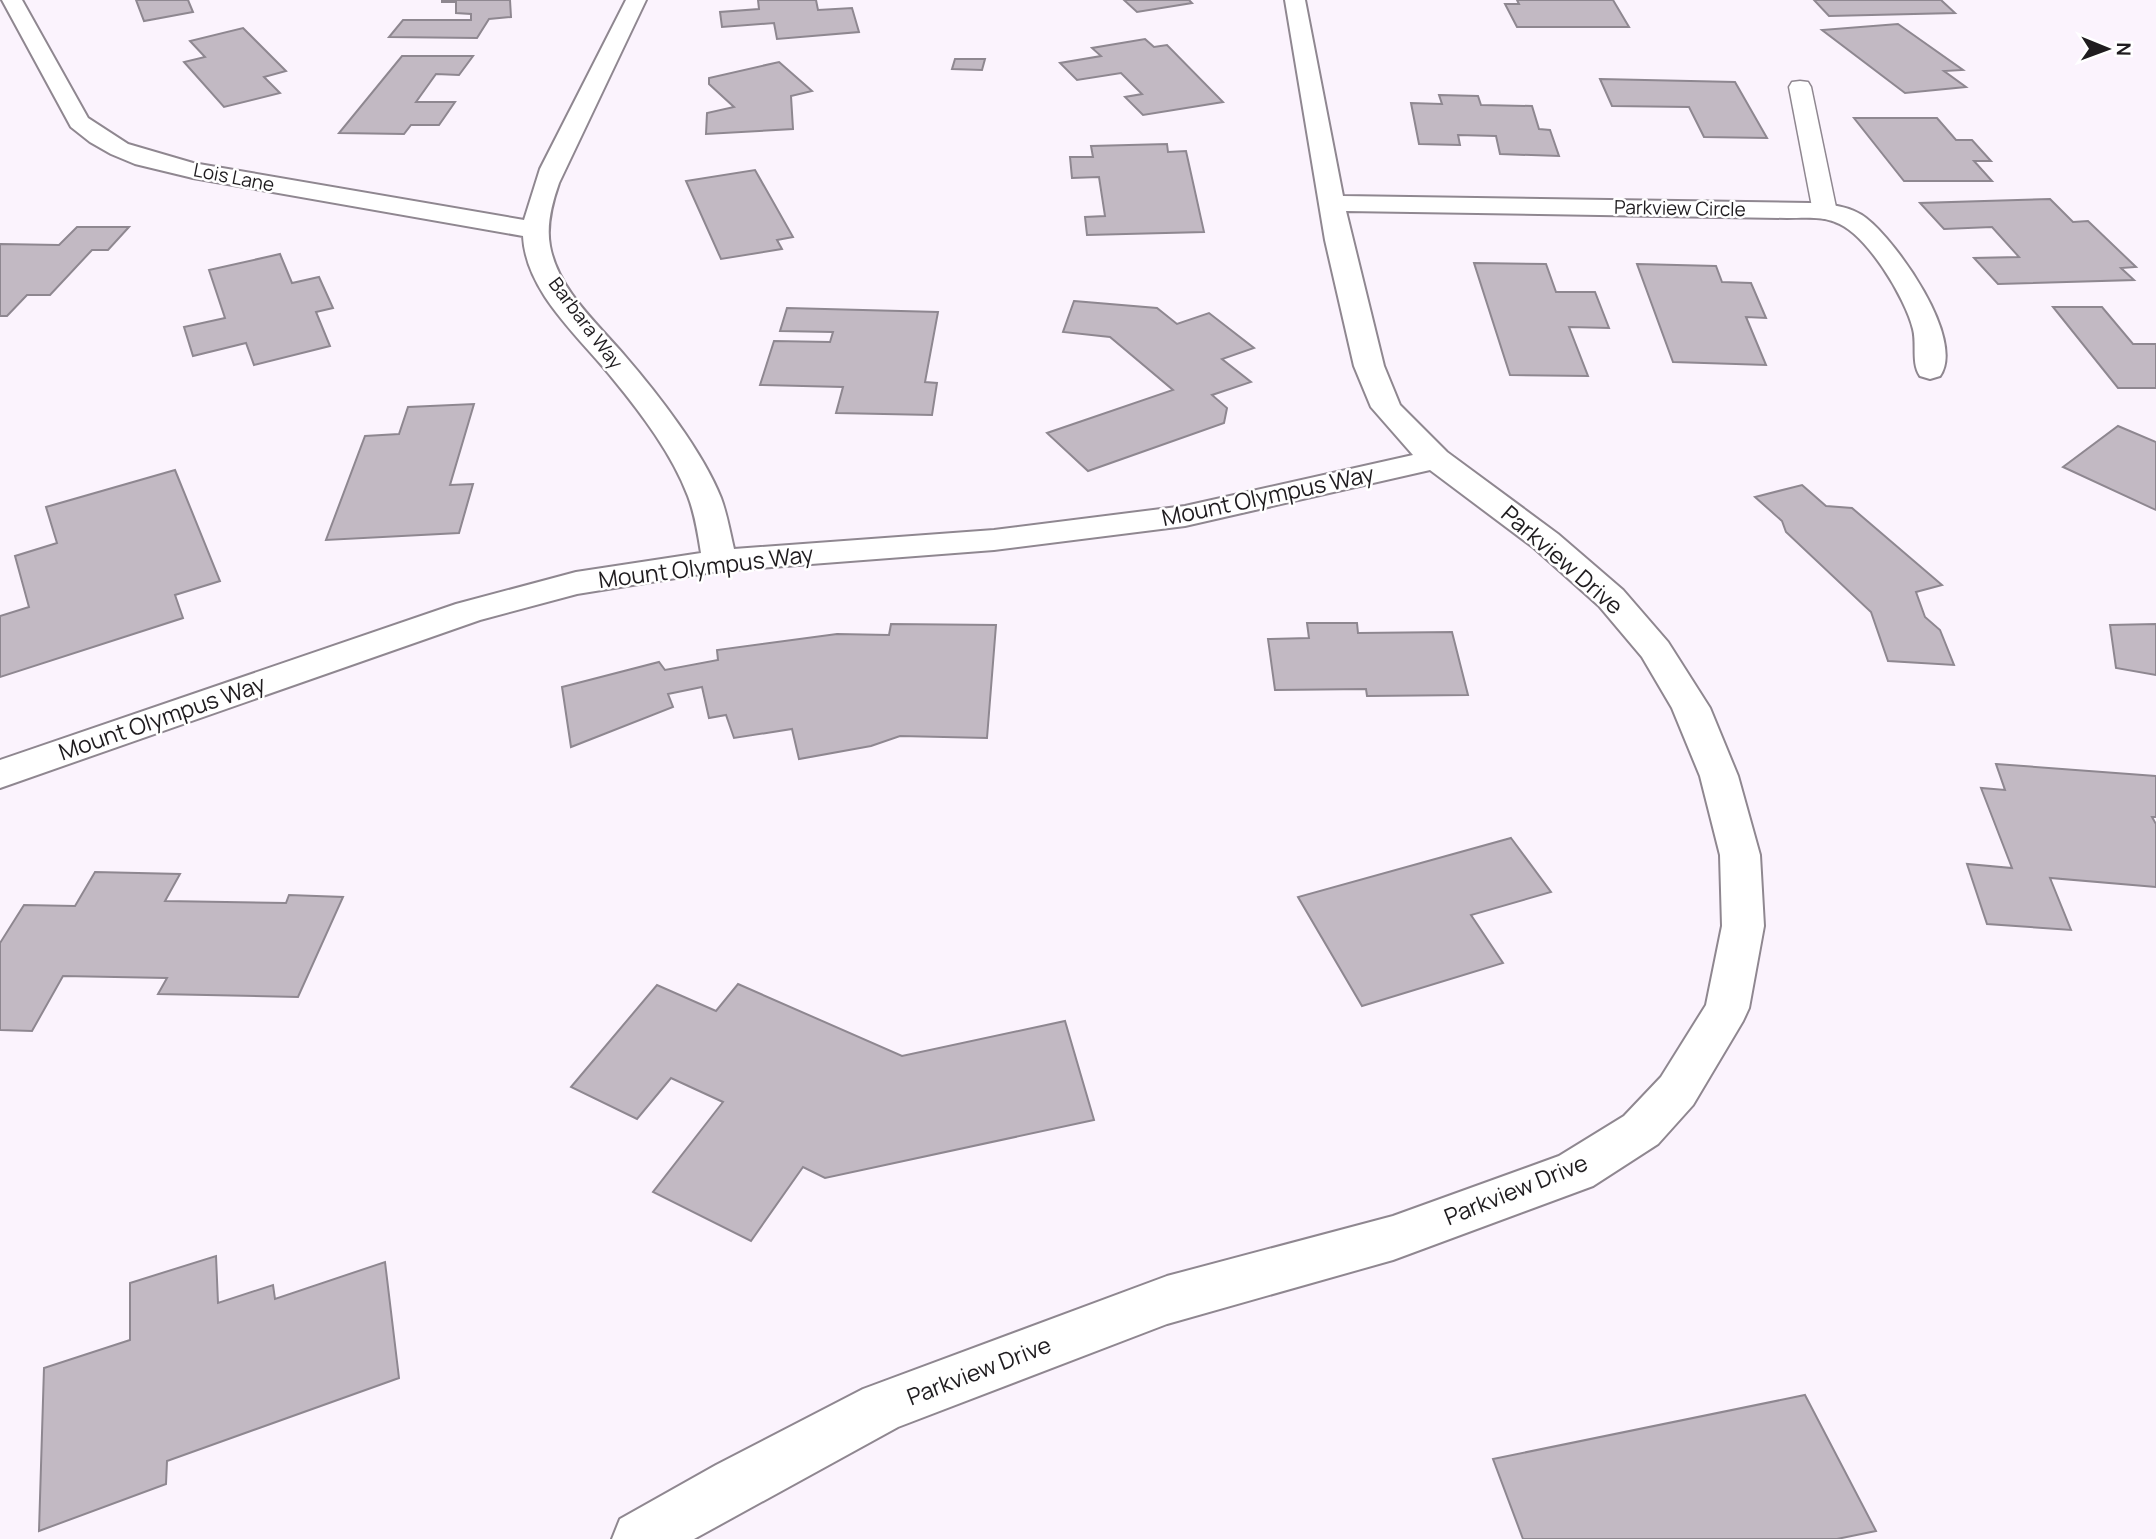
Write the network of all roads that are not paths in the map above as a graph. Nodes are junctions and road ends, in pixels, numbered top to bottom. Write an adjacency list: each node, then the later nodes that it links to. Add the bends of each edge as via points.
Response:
1 (12, 0): 7 (street, Lois Lane, via 79,122 110,145 159,162 379,206)
2 (636, 0): 7 (street, Barbara Way, via 553,167)
3 (1294, 0): 5 (street, Parkview Drive)
4 (1800, 87): 6 (lane)
5 (1331, 202): 6 (street, Parkview Circle); 9 (street, Parkview Drive, via 1369,366 1386,407)
6 (1825, 212): 8 (street, Parkview Circle, via 1855,221 1879,244 1924,319)
7 (535, 230): 10 (street, Barbara Way, via 552,282 667,430 698,482)
8 (1930, 370)
9 (1436, 459): 10 (street, Mount Olympus Way, via 1185,516 994,540); 12 (street, Parkview Drive, via 1546,541 1611,598 1655,650 1691,708 1719,776 1740,855 1742,926 1727,1008 1677,1091 1641,1130 1576,1171 1393,1238 1167,1300 882,1407)
10 (719, 561): 11 (street, Mount Olympus Way, via 631,573 521,596)
11 (0, 774)
12 (640, 1539)

